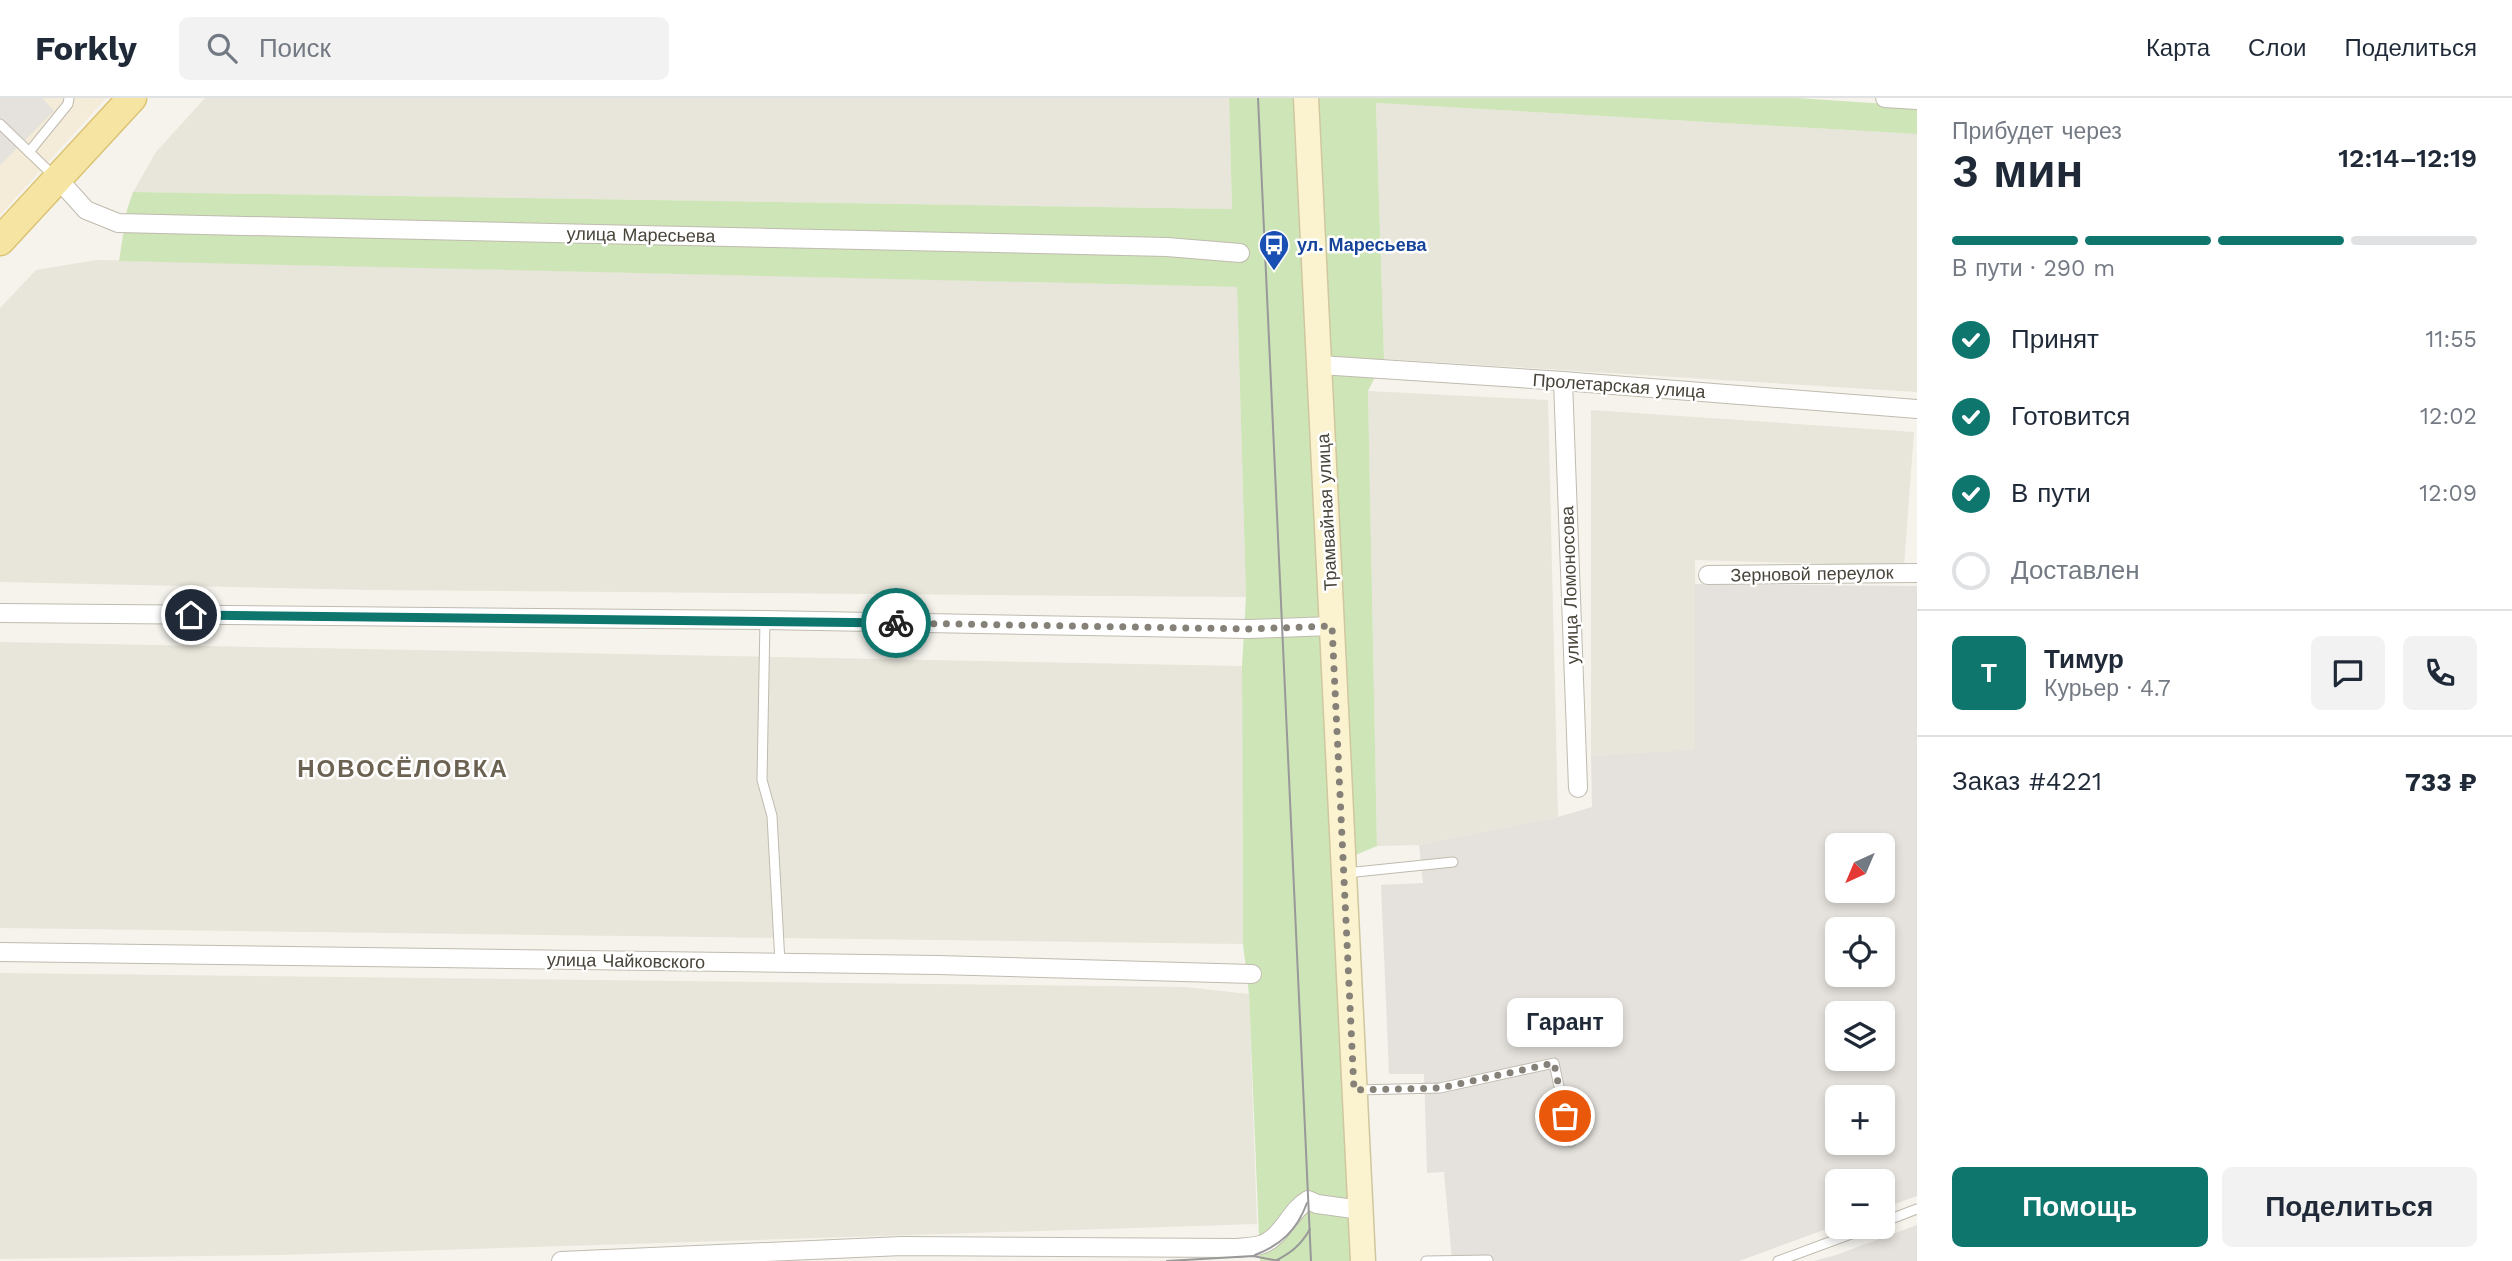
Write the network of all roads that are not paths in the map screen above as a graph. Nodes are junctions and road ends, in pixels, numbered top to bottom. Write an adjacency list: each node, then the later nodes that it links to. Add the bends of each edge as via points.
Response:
1 (69, 98): 7 (lane)
2 (132, 98): 8 (main road)
3 (1306, 98): 11 (main road, Трамвайная улица)
4 (1885, 98): 5 (street)
5 (1917, 100)
6 (0, 124): 7 (lane)
7 (29, 152): 8 (lane)
8 (58, 179): 9 (main road); 10 (street, улица Маресьева, via 86,210 118,223 1167,247)
9 (0, 241)
10 (1240, 253)
11 (1320, 365): 12 (street, Пролетарская улица); 18 (main road, Трамвайная улица)
12 (1563, 381): 13 (street, Пролетарская улица); 19 (street, улица Ломоносова)
13 (1917, 409)
14 (1917, 573): 15 (street, Зерновой переулок)
15 (1708, 575)
16 (0, 613): 17 (street)
17 (765, 620): 18 (street, via 1249,629); 23 (lane, via 762,780 772,816)
18 (1332, 626): 21 (main road, Трамвайная улица)
19 (1578, 788)
20 (1453, 862): 21 (lane)
21 (1344, 873): 25 (main road, Трамвайная улица)
22 (0, 952): 23 (street, улица Чайковского)
23 (780, 963): 24 (street, улица Чайковского)
24 (1252, 974)
25 (1354, 1090): 26 (lane, via 1440,1088 1554,1063); 28 (main road, Трамвайная улица)
26 (1571, 1142)
27 (1917, 1209): 29 (lane)
28 (1361, 1210): 32 (street, via 1308,1200 1281,1231 1262,1244 1237,1248 902,1246); 33 (main road, Трамвайная улица)
29 (1895, 1217)
30 (1838, 1239): 35 (lane)
31 (1488, 1260): 34 (lane)
32 (561, 1261)
33 (1363, 1261)
34 (1426, 1261)
35 (1779, 1261)

